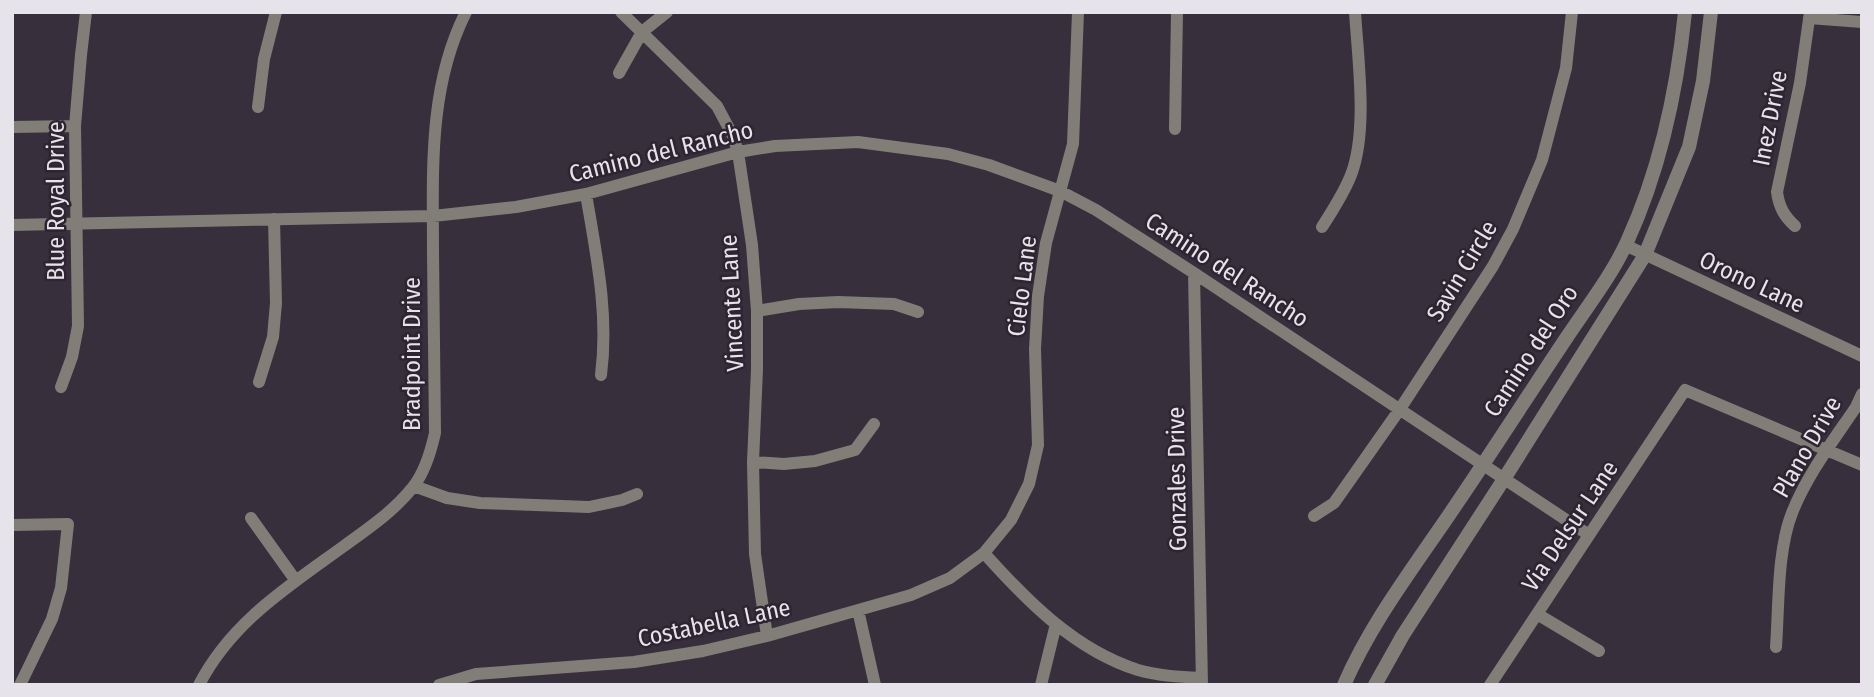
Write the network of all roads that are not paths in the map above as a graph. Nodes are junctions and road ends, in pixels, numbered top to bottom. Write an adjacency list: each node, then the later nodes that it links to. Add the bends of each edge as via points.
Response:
1 (86, 12): 17 (street, Blue Royal Drive)
2 (276, 12): 16 (street)
3 (466, 12): 23 (street, Bradpoint Drive, via 438,94)
4 (621, 12): 14 (street, Vincente Lane)
5 (667, 12): 14 (street)
6 (1078, 12): 21 (street, Cielo Lane, via 1073,144)
7 (1177, 12): 19 (street)
8 (1355, 12): 28 (street, via 1361,127 1352,173)
9 (1572, 12): 39 (street, Savin Circle, via 1566,68 1542,160 1513,229)
10 (1685, 12): 29 (street, Camino del Oro, via 1666,130 1648,192)
11 (1711, 12): 30 (street, Camino del Oro, via 1689,147)
12 (1810, 15): 13 (street); 27 (street, Inez Drive, via 1777,192 1779,206)
13 (1862, 22)
14 (642, 32): 15 (street); 20 (street, Vincente Lane, via 717,106)
15 (619, 72)
16 (258, 107)
17 (75, 126): 18 (street); 25 (street, Blue Royal Drive)
18 (12, 127)
19 (1175, 129)
20 (738, 152): 21 (street, Camino del Rancho, via 858,142 948,154); 22 (street, Camino del Rancho); 32 (street, Vincente Lane)
21 (1060, 191): 31 (street, Camino del Rancho); 52 (street, Cielo Lane, via 1038,296 1038,445 1029,484 1011,520)
22 (586, 194): 23 (street, Camino del Rancho); 35 (street, via 603,294)
23 (433, 216): 24 (street, Camino del Rancho); 46 (street, Bradpoint Drive, via 435,433)
24 (274, 219): 25 (street, Camino del Rancho); 36 (street, via 273,337)
25 (77, 223): 26 (street, Camino del Rancho); 37 (street, Blue Royal Drive, via 78,326)
26 (12, 225)
27 (1795, 226)
28 (1322, 227)
29 (1625, 245): 30 (street, Orono Lane); 43 (street, Camino del Oro)
30 (1645, 255): 34 (street, Orono Lane); 45 (street, Camino del Oro)
31 (1194, 273): 39 (street, Camino del Rancho); 60 (street, Gonzales Drive)
32 (757, 311): 33 (street, via 838,302 894,304); 42 (street, Vincente Lane)
33 (918, 312)
34 (1862, 356)
35 (601, 375)
36 (259, 382)
37 (61, 387)
38 (1862, 394): 41 (street, Plano Drive)
39 (1400, 409): 43 (street, Camino del Rancho); 48 (street, Savin Circle, via 1334,503)
40 (874, 425): 42 (street, via 855,450 815,461)
41 (1827, 451): 44 (street); 51 (street, Via Delsur Lane, via 1685,390); 58 (street, Plano Drive, via 1791,515 1782,551)
42 (753, 462): 57 (street, Vincente Lane, via 755,554)
43 (1483, 465): 45 (street, Camino del Rancho); 66 (street, Camino del Oro, via 1379,617)
44 (1862, 465)
45 (1504, 479): 51 (street, Camino del Rancho); 67 (street, Camino del Oro)
46 (414, 486): 47 (street, via 446,498 494,504 589,507); 53 (street, Bradpoint Drive, via 384,517)
47 (637, 494)
48 (1314, 516)
49 (251, 517): 53 (street)
50 (12, 525): 61 (street, via 68,524 61,588 52,619)
51 (1589, 535): 55 (street, Via Delsur Lane)
52 (984, 553): 54 (street, Costabella Lane, via 950,579); 56 (street)
53 (296, 581): 62 (street, Bradpoint Drive, via 232,635)
54 (858, 610): 57 (street, Costabella Lane); 64 (street)
55 (1537, 614): 59 (street); 68 (street, Via Delsur Lane)
56 (1056, 624): 60 (street, via 1112,660); 65 (street)
57 (767, 636): 63 (street, Costabella Lane, via 634,662 476,674)
58 (1776, 647)
59 (1599, 651)
60 (1202, 681)
61 (20, 685)
62 (199, 685)
63 (439, 685)
64 (875, 685)
65 (1041, 685)
66 (1344, 685)
67 (1375, 685)
68 (1490, 685)

